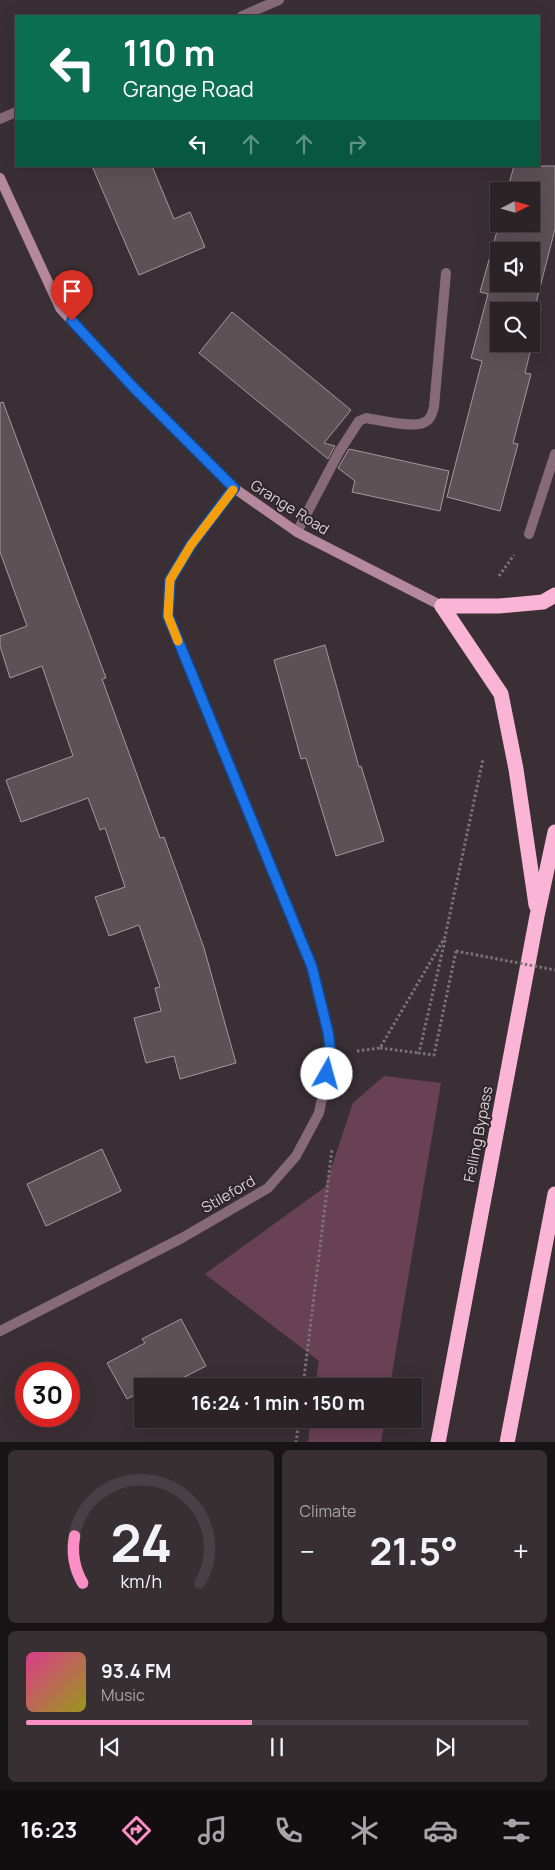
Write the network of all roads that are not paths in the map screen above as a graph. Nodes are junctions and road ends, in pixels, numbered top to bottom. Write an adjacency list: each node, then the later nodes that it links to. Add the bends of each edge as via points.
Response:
1 (279, 0): 2 (street)
2 (244, 15)
3 (15, 112): 4 (street)
4 (0, 119)
5 (0, 178): 8 (street, Grange Road, via 60,308)
6 (446, 273): 9 (street, via 432,417 423,424 414,425 366,418 359,421)
7 (555, 454): 10 (street)
8 (234, 488): 9 (street, Grange Road); 16 (street, Stileford, via 191,545 170,580 168,616 312,967 331,1054 320,1113 296,1156 268,1188 182,1238)
9 (297, 532): 12 (street, Grange Road)
10 (529, 534)
11 (555, 595): 12 (highway, via 543,602)
12 (442, 606): 14 (highway, via 501,694 516,769)
13 (555, 832): 14 (highway, Felling Bypass)
14 (537, 916): 17 (highway, Felling Bypass)
15 (555, 1194): 18 (highway)
16 (0, 1330)
17 (438, 1442)
18 (507, 1442)

